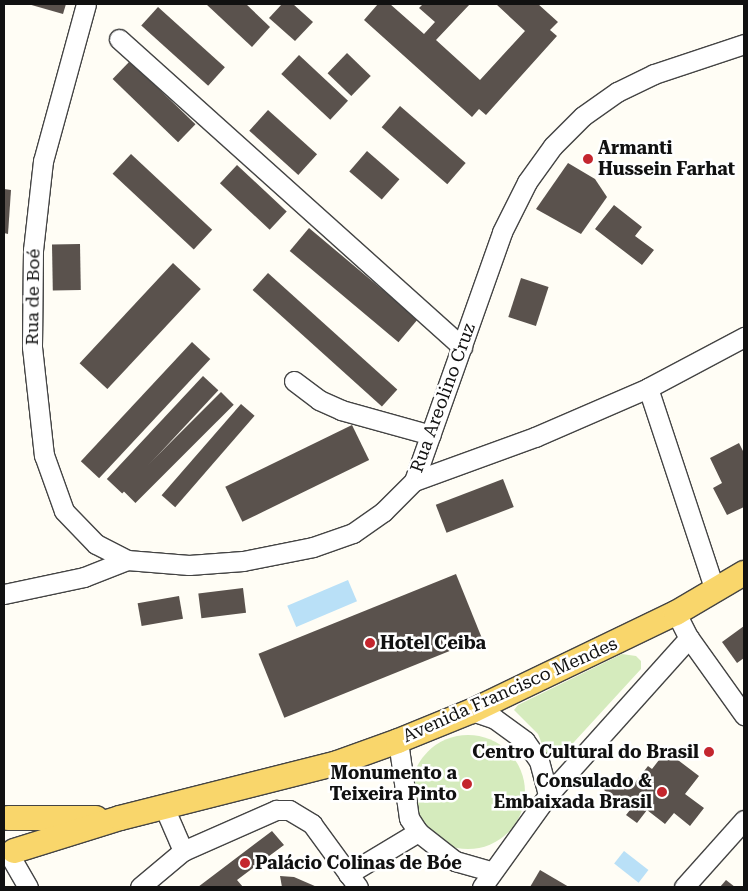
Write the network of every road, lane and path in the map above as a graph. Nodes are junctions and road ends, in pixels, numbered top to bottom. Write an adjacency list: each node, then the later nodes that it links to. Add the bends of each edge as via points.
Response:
1 (86, 4): 10 (street, Rua de Boé, via 43,161 33,250 32,347 44,454 64,511 96,544)
2 (119, 39): 5 (street)
3 (744, 44): 5 (street, Rua Areolino Cruz, via 654,74 617,92 584,116 553,146 527,182 502,232)
4 (744, 337): 7 (street)
5 (462, 347): 8 (street, Rua Areolino Cruz)
6 (294, 381): 8 (street, via 319,400 341,410)
7 (648, 388): 9 (street, via 535,437); 12 (street)
8 (431, 435): 9 (street, Rua Areolino Cruz)
9 (414, 481): 10 (street, Rua Areolino Cruz, via 383,512 353,533 313,547 243,560 189,565)
10 (127, 560): 13 (street, Rua Areolino Cruz, via 84,578)
11 (744, 573): 12 (main road, Avenida Francisco Mendes)
12 (715, 591): 14 (main road, Avenida Francisco Mendes)
13 (4, 594)
14 (676, 613): 15 (street); 16 (main road, Avenida Francisco Mendes)
15 (689, 638): 17 (street); 19 (street)
16 (472, 711): 18 (main road, Avenida Francisco Mendes); 19 (street, via 495,719 525,741 539,761)
17 (744, 715)
18 (398, 741): 20 (main road, Avenida Francisco Mendes, via 337,763); 24 (street, via 409,818)
19 (548, 795): 27 (street)
20 (164, 807): 22 (main road, Avenida Francisco Mendes); 25 (street)
21 (6, 816): 22 (main road); 26 (main road, via 15,827 17,839)
22 (120, 818): 26 (main road)
23 (744, 820): 31 (street)
24 (418, 832): 27 (street, via 454,861); 28 (street)
25 (183, 851): 28 (street, via 276,810 289,810 312,824); 30 (street)
26 (9, 856): 29 (street)
27 (486, 879)
28 (353, 881)
29 (28, 887)
30 (140, 887)
31 (684, 887)

